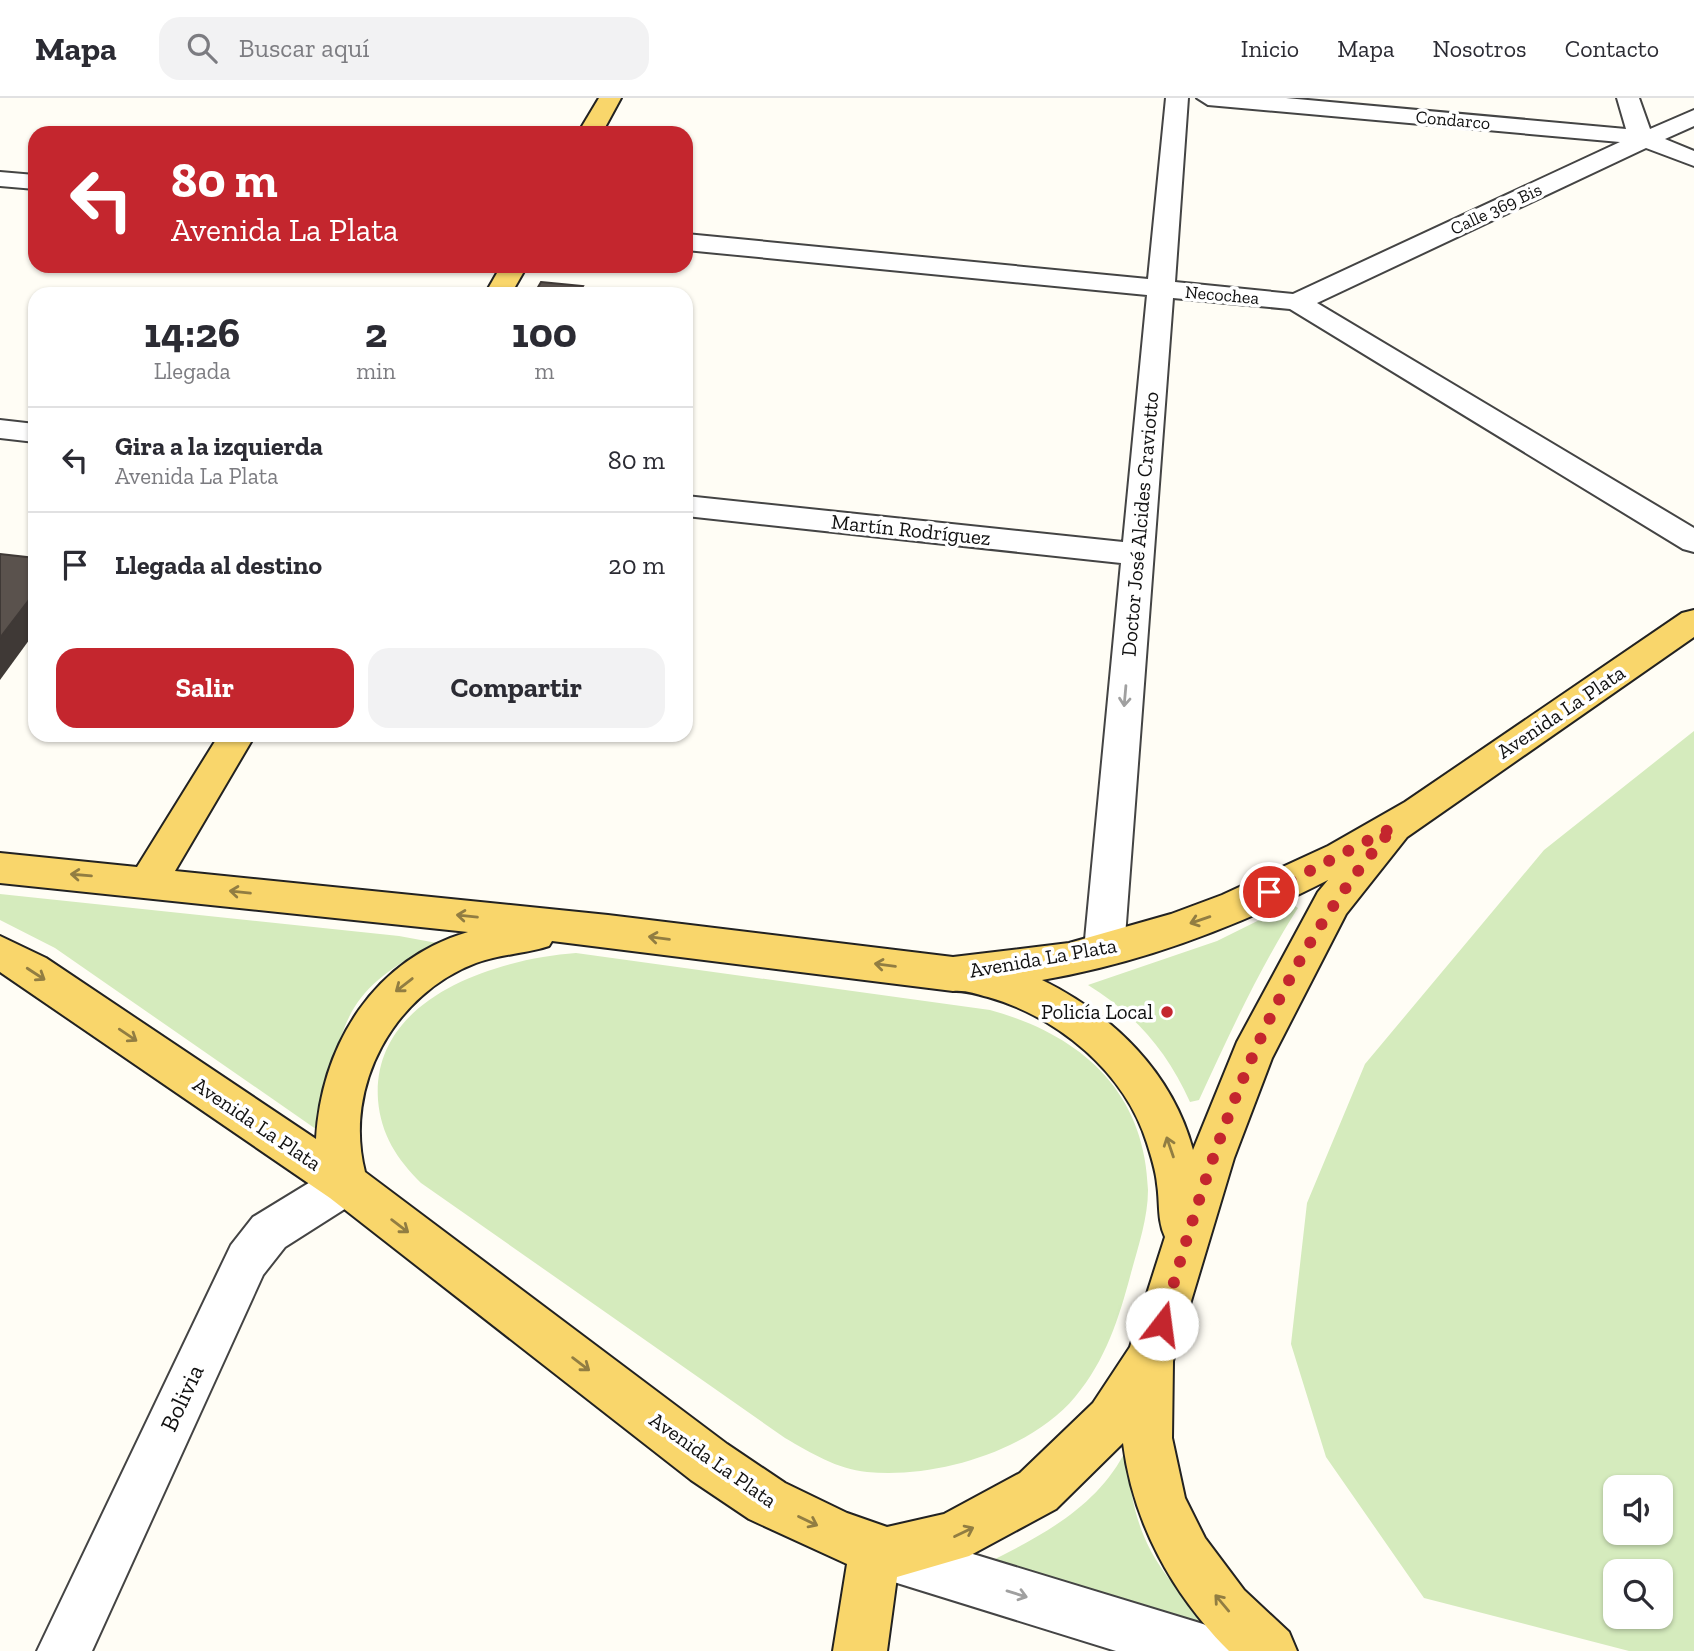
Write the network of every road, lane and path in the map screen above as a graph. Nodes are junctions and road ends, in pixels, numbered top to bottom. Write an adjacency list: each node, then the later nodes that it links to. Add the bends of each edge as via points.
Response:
1 (610, 98): 6 (main road)
2 (1177, 98): 12 (street, Doctor José Alcides Craviotto)
3 (1208, 98): 7 (street, Condarco)
4 (1628, 98): 7 (street, via 1636,127)
5 (1694, 117): 7 (street, Calle 369 Bis)
6 (594, 126)
7 (1646, 140): 8 (street, Condarco); 13 (street, Calle 369 Bis)
8 (1694, 159)
9 (0, 179): 10 (street)
10 (28, 181)
11 (693, 243): 12 (street, Necochea)
12 (1160, 289): 13 (street, Necochea); 18 (street, Doctor José Alcides Craviotto)
13 (1297, 302): 17 (street, Necochea)
14 (0, 429): 15 (street)
15 (28, 432)
16 (693, 507): 18 (street, Martín Rodríguez)
17 (1694, 542)
18 (1136, 554): 25 (street, Doctor José Alcides Craviotto, one-way to 25)
19 (1694, 621): 21 (main road, Avenida La Plata)
20 (233, 742): 23 (main road)
21 (1394, 827): 25 (main road, Avenida La Plata, one-way to 25, via 1235,907); 29 (main road, Avenida La Plata, via 1332,903 1271,1016 1212,1158)
22 (0, 868): 23 (main road, Avenida La Plata, one-way to 22)
23 (148, 883): 24 (main road, Avenida La Plata, one-way to 23)
24 (608, 931): 27 (main road, Avenida La Plata, one-way to 24); 28 (main road, one-way to 28, via 523,936 456,954 390,997 369,1021 353,1054 342,1096 337,1146)
25 (1104, 950): 27 (main road, Avenida La Plata, via 994,972)
26 (0, 953): 28 (main road, Avenida La Plata, one-way to 28)
27 (953, 974): 29 (main road, one-way to 27, via 1183,1208 1174,1157 1153,1106 1123,1060 1083,1022 1040,995)
28 (346, 1184): 31 (main road, Avenida La Plata, one-way to 31, via 709,1462 767,1501); 32 (street, Bolivia, via 269,1233 247,1260)
29 (1179, 1262): 30 (main road, Avenida La Plata)
30 (1150, 1359): 31 (main road, Avenida La Plata, one-way to 30, via 898,1552 951,1538 1038,1491 1110,1420); 35 (main road, one-way to 30, via 1211,1589 1178,1542 1168,1519 1147,1440)
31 (878, 1551): 33 (main road); 34 (street, one-way to 34)
32 (64, 1651)
33 (860, 1651)
34 (1203, 1651)
35 (1270, 1651)

